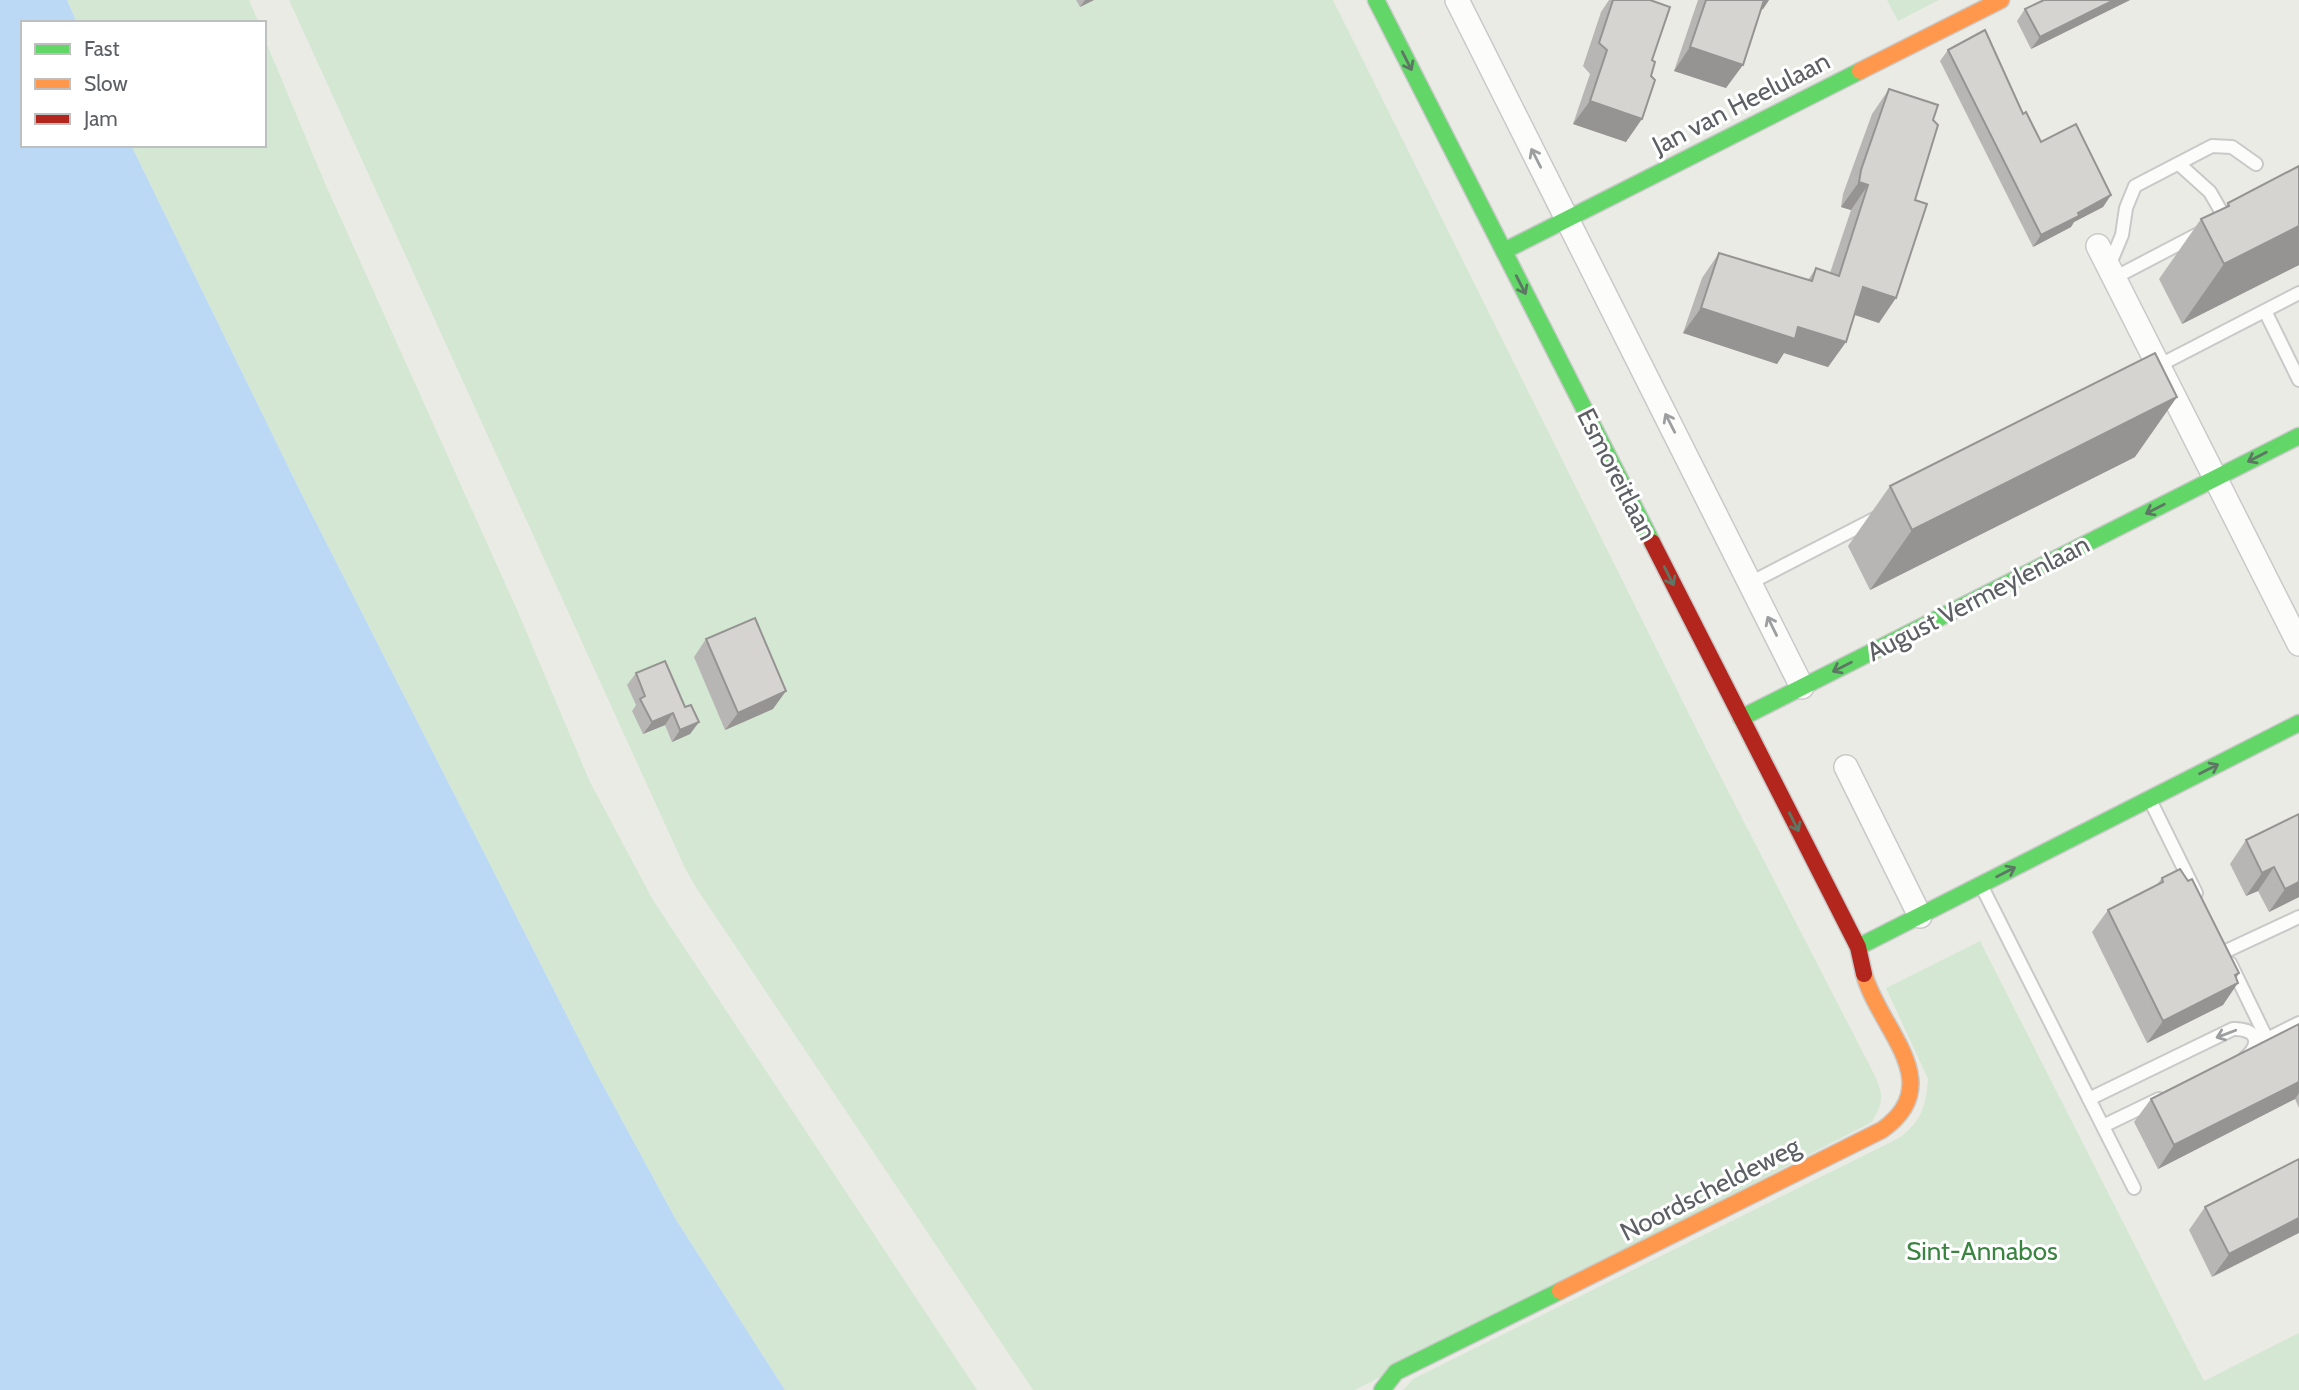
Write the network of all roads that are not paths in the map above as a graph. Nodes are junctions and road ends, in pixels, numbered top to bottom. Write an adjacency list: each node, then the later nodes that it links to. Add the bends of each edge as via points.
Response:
1 (1376, 0): 7 (street, Esmoreitlaan, one-way to 7)
2 (1457, 0): 6 (street, one-way to 2)
3 (2001, 0): 6 (street, Jan van Heelulaan)
4 (2179, 164): 5 (lane, via 2212,146 2232,147); 8 (lane, via 2135,186 2122,235); 8 (lane, via 2232,217)
5 (2256, 164)
6 (1567, 219): 7 (street, Jan van Heelulaan); 16 (street, one-way to 6)
7 (1504, 251): 19 (street, Esmoreitlaan, one-way to 19)
8 (2107, 263): 11 (street)
9 (2299, 293): 10 (lane)
10 (2265, 311): 11 (lane); 12 (lane)
11 (2152, 371): 14 (street)
12 (2299, 380)
13 (2299, 436): 14 (street, August Vermeylenlaan, one-way to 14)
14 (2216, 478): 17 (street); 18 (street, August Vermeylenlaan, one-way to 18)
15 (1891, 511): 16 (lane)
16 (1750, 583): 18 (street, one-way to 16)
17 (2299, 644)
18 (1802, 687): 19 (street, August Vermeylenlaan)
19 (1741, 718): 27 (street, Esmoreitlaan, one-way to 27)
20 (2299, 723): 22 (street, one-way to 20)
21 (1846, 767): 25 (street)
22 (2150, 799): 23 (street, one-way to 22); 24 (lane)
23 (1981, 885): 25 (street); 31 (lane)
24 (2201, 905)
25 (1920, 916): 27 (street)
26 (2299, 917): 28 (lane, via 2221,946 2267,1039)
27 (1858, 947): 34 (street, Noordscheldeweg, via 1868,985 1909,1071 1912,1088 1896,1121 1396,1372)
28 (2299, 1023)
29 (2235, 1063): 31 (lane, one-way to 31, via 2255,1049 2252,1034 2243,1029 2222,1034)
30 (2175, 1091): 32 (lane)
31 (2090, 1099): 32 (lane)
32 (2103, 1126): 33 (lane)
33 (2134, 1188)
34 (1382, 1390)

